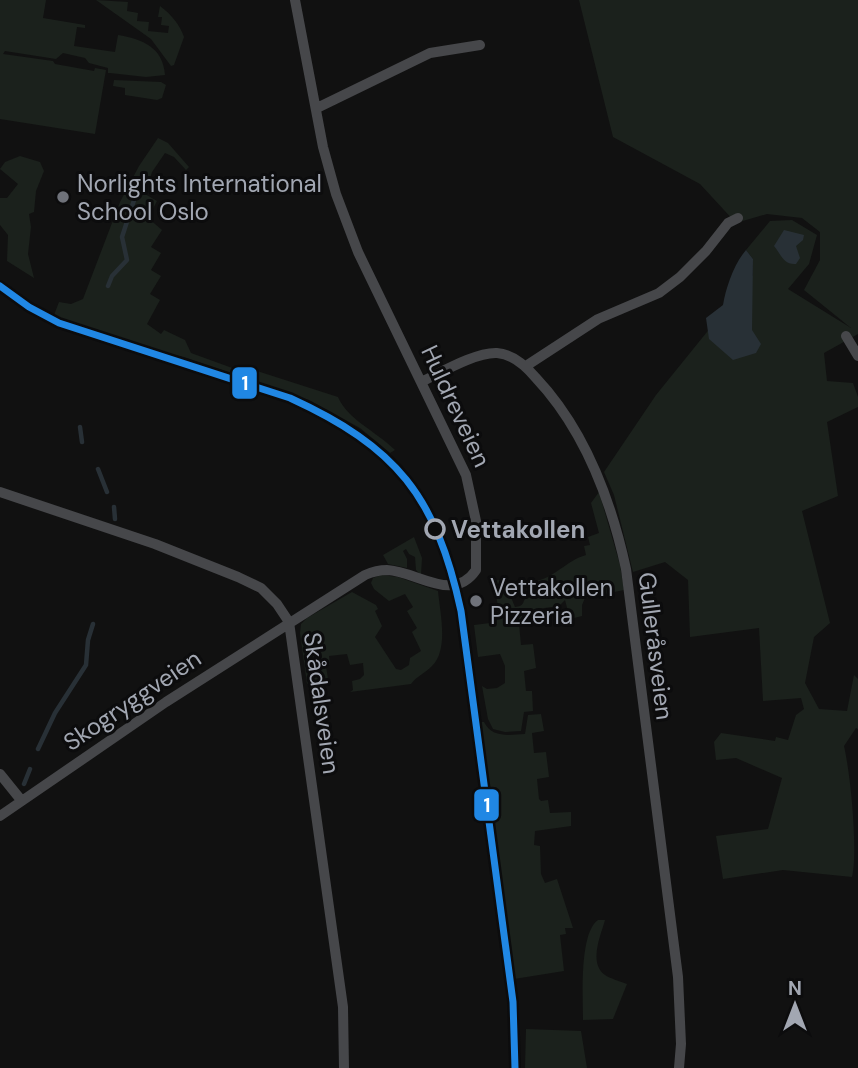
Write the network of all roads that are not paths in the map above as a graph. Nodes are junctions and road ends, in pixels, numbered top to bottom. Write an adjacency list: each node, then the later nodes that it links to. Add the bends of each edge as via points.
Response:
1 (295, 0): 3 (street, Huldreveien)
2 (480, 45): 3 (street, via 430,53)
3 (317, 108): 8 (street, Huldreveien, via 323,147 345,221)
4 (738, 218): 7 (street, via 659,293 598,318)
5 (846, 336): 6 (street)
6 (858, 356)
7 (526, 366): 8 (street, Gulleråsveien, via 508,355 485,354); 15 (street, Gulleråsveien, via 558,403 588,455 626,569 680,996)
8 (423, 381): 10 (street, Huldreveien, via 466,475 476,522 476,569 466,581 448,585 396,571 376,571)
9 (0, 492): 10 (street, Skådalsveien, via 238,577 261,588)
10 (289, 622): 12 (street, Skogryggveien); 14 (street, Skådalsveien, via 342,1007)
11 (0, 774): 12 (street)
12 (21, 800): 13 (street, Skogryggveien)
13 (0, 816)
14 (344, 1068)
15 (679, 1068)

